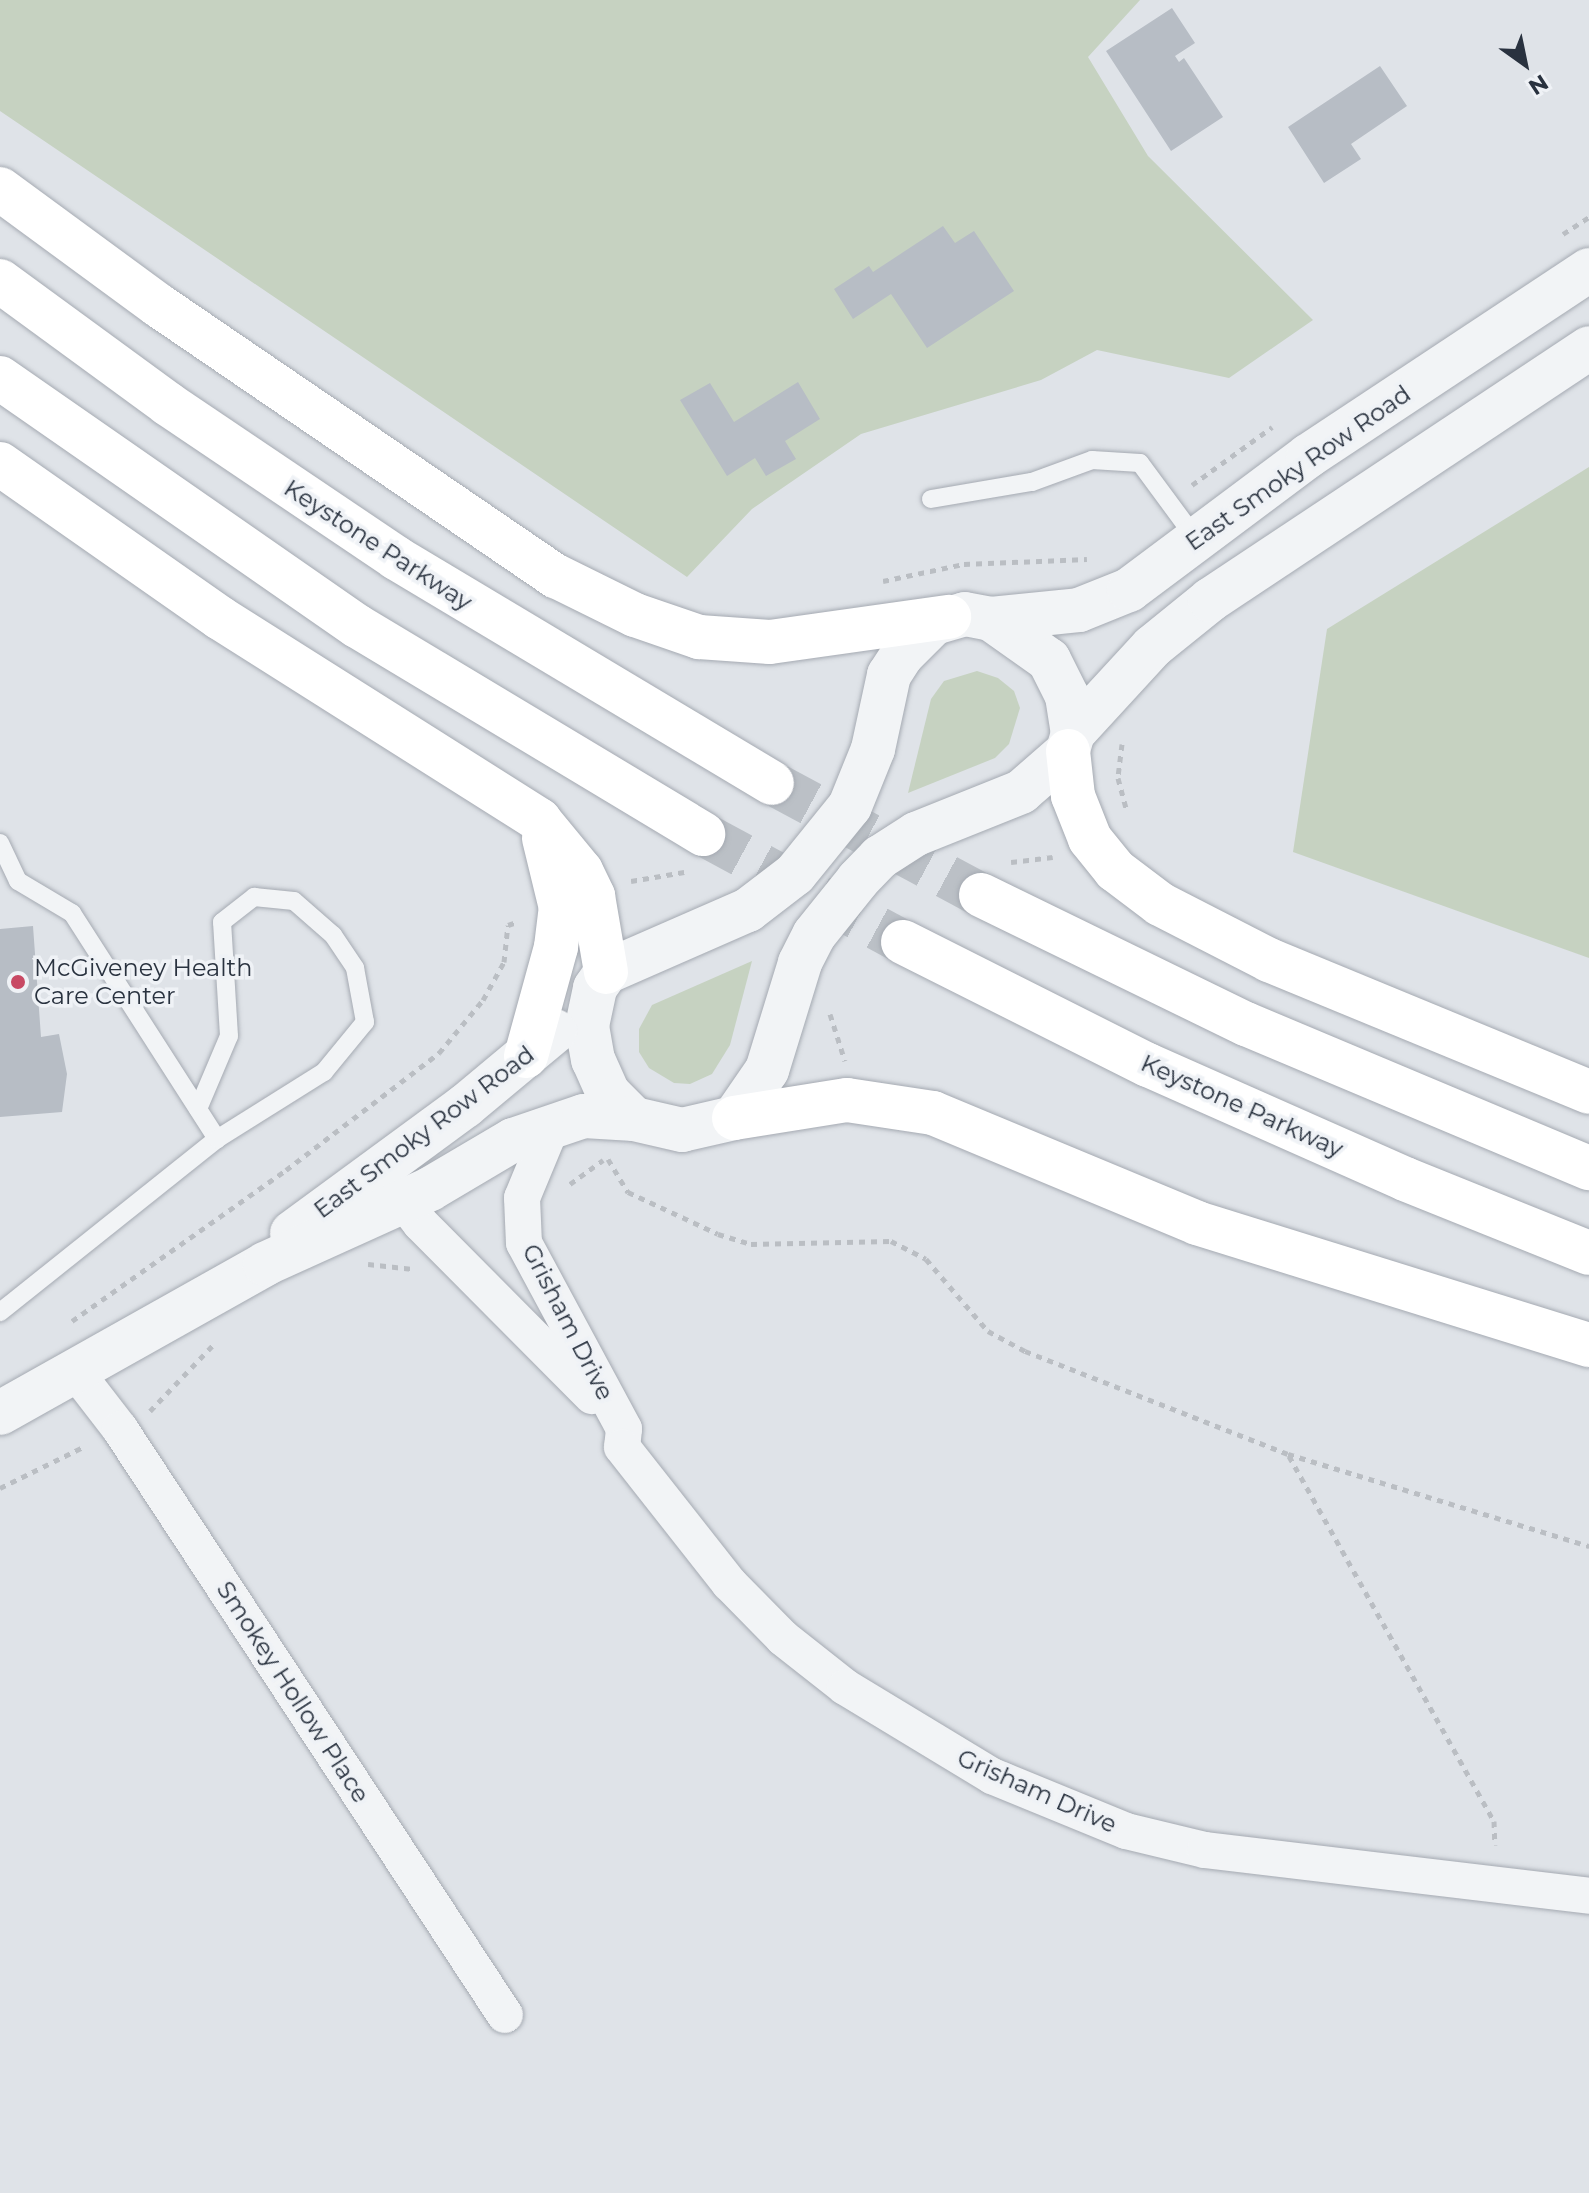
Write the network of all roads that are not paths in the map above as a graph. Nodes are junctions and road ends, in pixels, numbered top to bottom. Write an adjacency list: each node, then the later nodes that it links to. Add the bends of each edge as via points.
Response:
1 (0, 189): 9 (highway, via 158,305 530,558 621,609 699,637 770,642)
2 (1589, 270): 8 (street, East Smoky Row Road, via 1308,456)
3 (0, 281): 11 (highway, Keystone Parkway, via 181,413 396,558)
4 (1589, 348): 10 (street, via 1200,607 1152,647)
5 (0, 378): 13 (highway, via 357,626)
6 (0, 464): 12 (highway, via 153,573)
7 (931, 499): 8 (lane, via 1032,482 1092,460 1140,463)
8 (1196, 539): 9 (street, East Smoky Row Road, via 1103,603)
9 (970, 618): 10 (street, via 1049,660 1067,696); 17 (street, East Smoky Row Road, via 923,631 889,675 873,749 850,806 795,874 748,910)
10 (1070, 742): 19 (highway, via 1073,796 1090,839 1115,870 1160,904 1269,960); 21 (street, via 1021,792 916,834 880,857 858,880 814,935 800,963 767,1070)
11 (772, 783)
12 (539, 820): 17 (highway, via 581,871 593,896); 18 (highway, via 561,908 556,947)
13 (703, 834)
14 (0, 843): 20 (lane, via 18,881 72,913)
15 (981, 895): 25 (highway, via 1246,1024)
16 (903, 942): 27 (highway, Keystone Parkway, via 1148,1065 1405,1179)
17 (597, 988): 18 (street, East Smoky Row Road); 22 (street, via 587,1026 598,1076)
18 (526, 1056): 26 (street, East Smoky Row Road)
19 (1589, 1092)
20 (198, 1109): 24 (lane); 24 (lane, via 229,1036 222,922 254,897 294,901 333,935 355,968 365,1022 324,1072)
21 (734, 1118): 22 (street, East Smoky Row Road, via 682,1130); 29 (highway, via 847,1100 933,1113 1197,1223)
22 (634, 1119): 23 (street, East Smoky Row Road, via 584,1116)
23 (553, 1123): 26 (street, East Smoky Row Road); 32 (street, Grisham Drive, via 522,1198 524,1243)
24 (217, 1139): 28 (lane)
25 (1589, 1168)
26 (400, 1198): 30 (street, East Smoky Row Road, via 299,1226 265,1264); 32 (street, Grisham Drive)
27 (1589, 1253)
28 (0, 1312)
29 (1589, 1345)
30 (76, 1372): 31 (street, East Smoky Row Road); 34 (street, Smokey Hollow Place, via 120,1429)
31 (0, 1413)
32 (624, 1429): 33 (street, Grisham Drive, via 622,1447 668,1508 729,1583 783,1638 857,1695 992,1776 1126,1831 1205,1850)
33 (1589, 1896)
34 (505, 2015)

